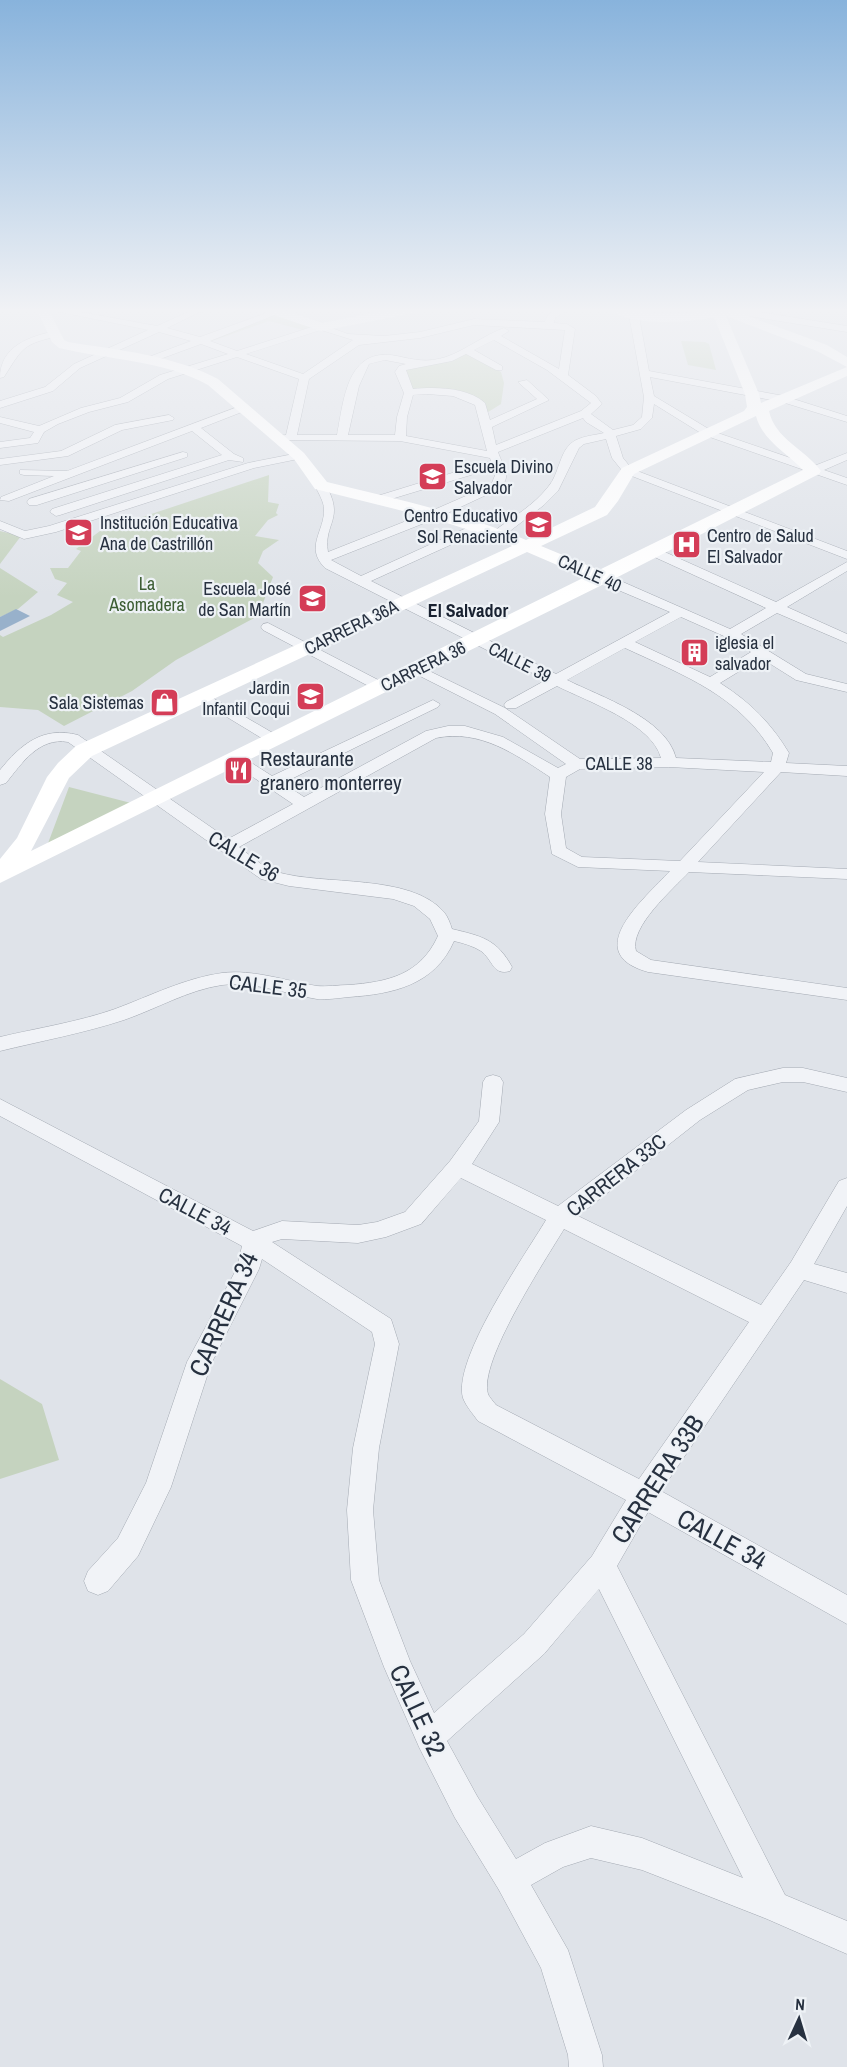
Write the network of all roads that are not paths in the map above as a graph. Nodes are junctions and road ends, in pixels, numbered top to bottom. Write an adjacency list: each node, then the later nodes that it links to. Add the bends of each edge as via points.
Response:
1 (107, 404): 21 (street)
2 (239, 404): 14 (street)
3 (296, 404): 24 (street)
4 (349, 404): 25 (street)
5 (406, 404): 26 (street)
6 (480, 404): 19 (street)
7 (534, 404): 19 (street)
8 (596, 404): 15 (street)
9 (648, 404): 23 (street, via 643,424)
10 (661, 404): 22 (street)
11 (754, 404): 22 (street, via 750,414)
12 (771, 404): 39 (street, via 763,408 764,424)
13 (801, 404): 17 (street)
14 (243, 408): 20 (street); 24 (street)
15 (585, 413): 23 (street); 31 (street)
16 (169, 418): 34 (street, via 119,427)
17 (847, 419)
18 (0, 420): 21 (street)
19 (485, 426): 31 (street)
20 (194, 427): 28 (street); 33 (street)
21 (40, 430): 27 (street, via 34,441)
22 (708, 433): 38 (street); 39 (street)
23 (610, 435): 38 (street); 52 (street, via 573,446 558,484)
24 (286, 438): 25 (street); 30 (street)
25 (342, 438): 26 (street)
26 (400, 438): 31 (street)
27 (0, 445)
28 (136, 448): 29 (street); 37 (street)
29 (183, 454): 33 (street); 37 (street, via 8,505)
30 (299, 456): 36 (street); 43 (street)
31 (495, 456): 45 (street); 49 (street, via 502,473 495,487)
32 (847, 456): 39 (street, CARRERA 36)
33 (227, 457): 36 (street); 44 (street)
34 (63, 460): 35 (street); 40 (street)
35 (0, 462)
36 (252, 465): 46 (street)
37 (82, 471): 40 (street)
38 (626, 471): 48 (street); 53 (street, CARRERA 36A, via 618,491 601,511)
39 (813, 471): 42 (street); 48 (street, CARRERA 36)
40 (24, 472): 41 (street)
41 (9, 474)
42 (847, 482)
43 (321, 486): 45 (street, CALLE 40); 56 (street, via 330,508 321,546)
44 (108, 495): 46 (street); 47 (street)
45 (378, 499): 49 (street, CALLE 40)
46 (128, 506): 50 (street, via 24,535)
47 (56, 512)
48 (732, 512): 54 (street, CARRERA 36); 55 (street)
49 (433, 515): 51 (street, CALLE 40); 56 (street)
50 (0, 525)
51 (477, 528): 52 (street, CALLE 40); 59 (street)
52 (498, 534): 53 (street, CALLE 40)
53 (528, 545): 58 (street, CALLE 40); 60 (street, CARRERA 36A)
54 (654, 552): 58 (street, CARRERA 36); 61 (street)
55 (847, 555)
56 (323, 559): 59 (street, CALLE 39)
57 (847, 566): 61 (street)
58 (602, 578): 62 (street, CALLE 40); 65 (street, CARRERA 36)
59 (361, 581): 60 (street, CALLE 39)
60 (403, 602): 65 (street, CALLE 39); 68 (street, CARRERA 36A)
61 (776, 607): 64 (street); 66 (street)
62 (680, 612): 64 (street, CALLE 40); 67 (street)
63 (268, 627): 68 (street)
64 (731, 634): 69 (street, CALLE 40)
65 (476, 639): 70 (street, CARRERA 36); 71 (street, CALLE 39)
66 (847, 639)
67 (625, 643): 71 (street); 72 (street)
68 (308, 648): 73 (street); 75 (street, CARRERA 36A)
69 (761, 652): 72 (street); 74 (street, CALLE 40, via 801,676)
70 (417, 669): 73 (street, CARRERA 36); 82 (street, CALLE 38, via 500,711)
71 (555, 680): 77 (street); 81 (street, CALLE 39, via 640,722 659,736 668,749)
72 (710, 683): 83 (street, via 743,704 773,735 782,753)
73 (381, 687): 78 (street, CARRERA 36)
74 (847, 688)
75 (204, 697): 78 (street); 79 (street, CARRERA 36A)
76 (433, 704): 87 (street)
77 (511, 705)
78 (273, 739): 80 (street, CARRERA 36)
79 (89, 748): 86 (street, CALLE 36, via 73,738 47,736 32,745); 88 (street, CALLE 36); 93 (street, CARRERA 36A, via 72,758 59,773 32,833)
80 (234, 758): 87 (street); 88 (street, CARRERA 36)
81 (669, 762): 82 (street, CALLE 38); 83 (street, CALLE 38)
82 (577, 764): 85 (street)
83 (777, 767): 84 (street, CALLE 38); 91 (street)
84 (847, 771)
85 (558, 775): 89 (street, via 481,732 456,730 431,734); 91 (street, via 553,814 558,850 578,862)
86 (0, 780)
87 (272, 782): 89 (street)
88 (156, 799): 90 (street, CALLE 36); 93 (street, CARRERA 36)
89 (304, 804): 90 (street)
90 (226, 847): 94 (street, CALLE 36, via 282,881 409,895 433,911)
91 (685, 866): 92 (street); 96 (street, via 630,929 625,944 632,960 648,966)
92 (847, 874)
93 (0, 875)
94 (447, 933): 95 (street, via 494,950); 97 (street, CALLE 35, via 438,956 420,971 378,989 320,993 256,980 223,979 188,987 117,1015)
95 (503, 967)
96 (847, 994)
97 (0, 1044)
98 (493, 1082): 101 (street, CARRERA 34, via 489,1122)
99 (847, 1085): 103 (street, CARRERA 33C, via 803,1075 742,1084)
100 (0, 1107): 104 (street, CALLE 34)
101 (458, 1167): 103 (street); 104 (street, CARRERA 34, via 413,1218 402,1224 358,1234 282,1230)
102 (847, 1187): 105 (street, CARRERA 33B)
103 (559, 1218): 107 (street); 109 (street, CARRERA 33C, via 496,1323 476,1374)
104 (254, 1242): 108 (street, CALLE 34); 112 (street, CARRERA 34, via 248,1269 199,1362 158,1487 128,1547)
105 (799, 1269): 106 (street); 107 (street, CARRERA 33B)
106 (847, 1283)
107 (764, 1318): 110 (street, CARRERA 33B)
108 (383, 1326): 114 (street, CALLE 32, via 387,1344 366,1448 360,1510 364,1580)
109 (475, 1396): 110 (street, CALLE 34, via 487,1413)
110 (643, 1495): 111 (street, CARRERA 33B); 113 (street, CALLE 34)
111 (602, 1565): 114 (street, CARRERA 33B, via 534,1644); 116 (street)
112 (98, 1581)
113 (847, 1610)
114 (429, 1737): 115 (street, CALLE 32)
115 (510, 1879): 116 (street, via 556,1854 591,1842 642,1854); 118 (street, CALLE 32, via 556,1962)
116 (774, 1906): 117 (street)
117 (847, 1938)
118 (586, 2067)

